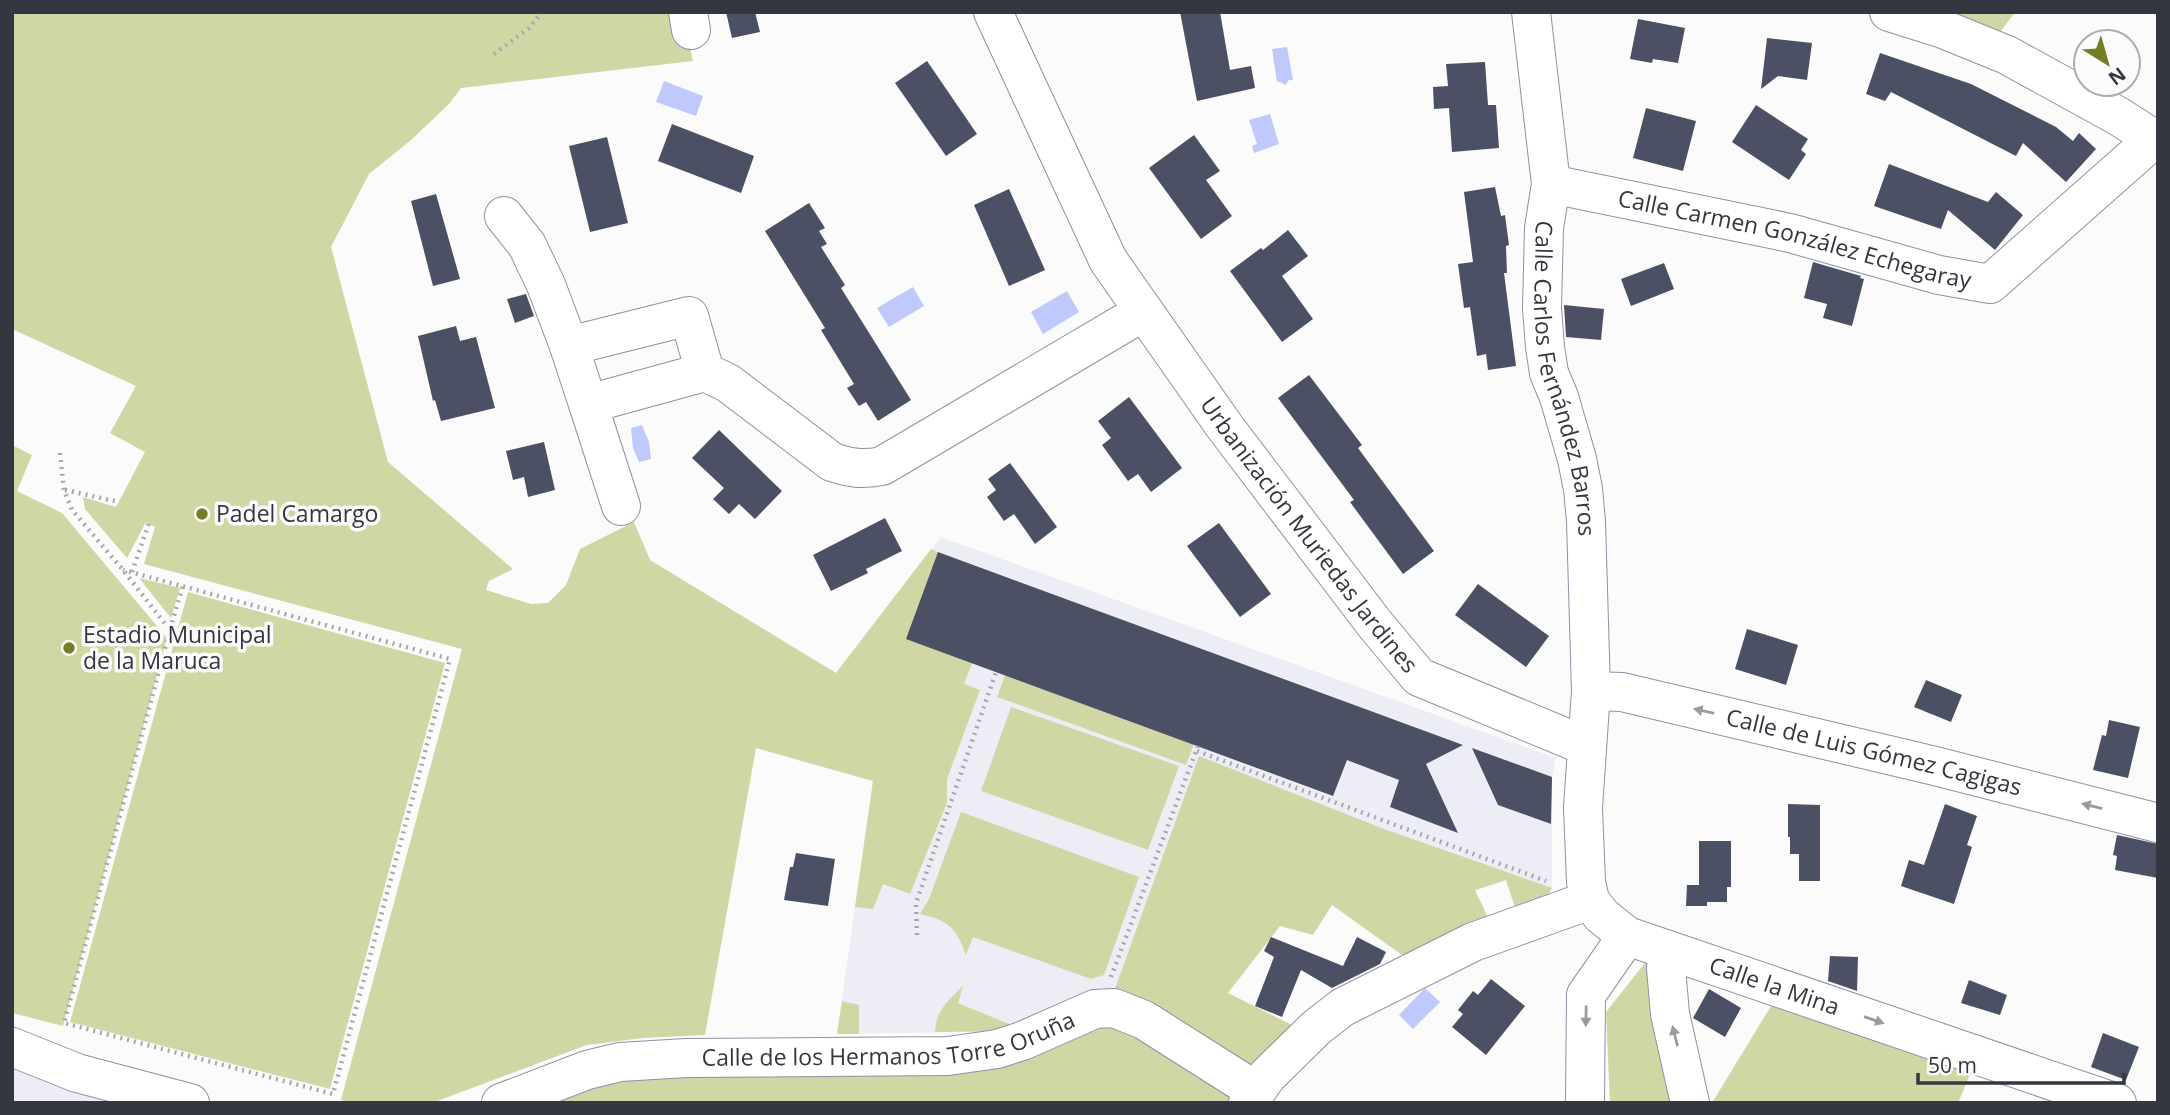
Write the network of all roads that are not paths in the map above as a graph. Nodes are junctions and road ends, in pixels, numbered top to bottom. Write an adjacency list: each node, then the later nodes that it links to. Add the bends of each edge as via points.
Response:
1 (993, 12): 6 (street, Urbanización Muriedas Jardines, via 1108,260)
2 (1531, 12): 4 (street, Calle Carlos Fernández Barros)
3 (1889, 12): 4 (street, Calle Carmen González Echegaray, via 2007,55 2154,139 1990,284 1939,275 1790,233)
4 (1551, 184): 11 (street, Calle Carlos Fernández Barros, via 1544,228 1545,347 1583,489)
5 (504, 216): 7 (street, via 527,245)
6 (1143, 312): 8 (street, via 882,466 866,469 832,462 728,383); 12 (street, Urbanización Muriedas Jardines, via 1248,459 1419,677)
7 (569, 346): 8 (street, via 689,316); 9 (street)
8 (705, 372): 9 (street)
9 (588, 404): 10 (street)
10 (621, 506)
11 (1591, 691): 12 (street, Calle Carlos Fernández Barros); 13 (street, Calle de Luis Gómez Cagigas, one-way to 11, via 1649,698)
12 (1586, 746): 14 (street)
13 (2158, 823)
14 (1582, 903): 15 (street, Calle la Mina); 18 (street, via 1473,942 1343,1007 1297,1046)
15 (1627, 936): 16 (street, Calle la Mina); 21 (street, one-way to 21, via 1586,995)
16 (1668, 950): 22 (street, one-way to 16, via 1670,1014); 23 (street, Calle la Mina, one-way to 23)
17 (12, 1047): 19 (street, via 76,1073)
18 (1252, 1097): 20 (street, Calle de los Hermanos Torre Oruña, via 1144,1020 1114,1008 1095,1009 997,1049 948,1056 620,1062)
19 (190, 1103)
20 (501, 1103)
21 (1585, 1103)
22 (1690, 1103)
23 (2117, 1103)

